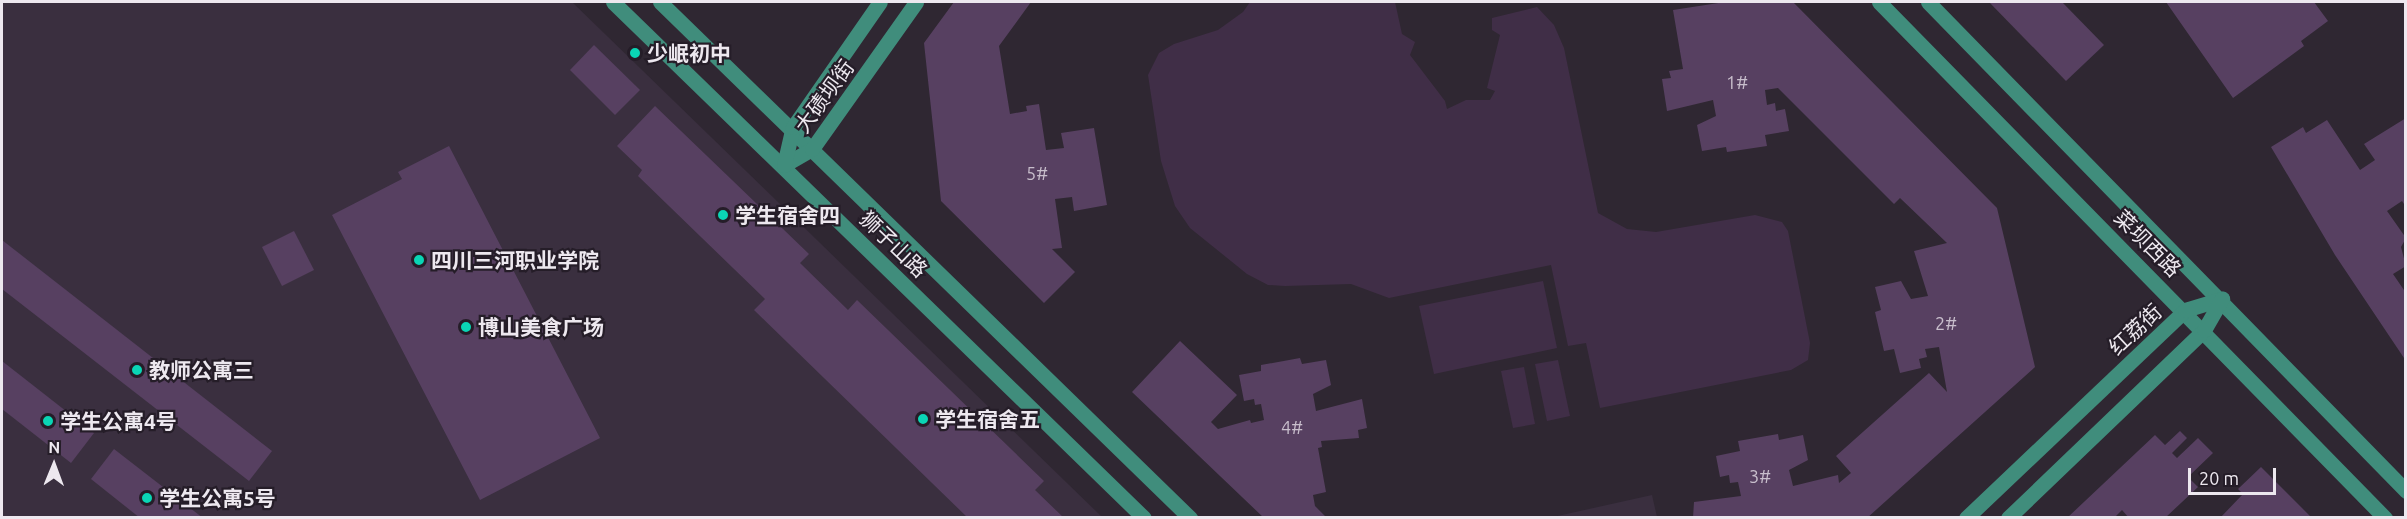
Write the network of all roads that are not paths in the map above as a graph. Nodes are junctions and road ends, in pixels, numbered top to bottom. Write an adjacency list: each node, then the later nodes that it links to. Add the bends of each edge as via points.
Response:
1 (613, 2): 9 (street, 狮子山路)
2 (660, 2): 7 (street, 狮子山路)
3 (880, 2): 7 (street, 大碛坝街)
4 (916, 2): 8 (street, 大碛坝街)
5 (1879, 2): 11 (street, 菜坝西路)
6 (1928, 2): 10 (street, 菜坝西路)
7 (793, 127): 8 (street, 狮子山路); 9 (street, 大碛坝街)
8 (813, 149): 9 (street, 大碛坝街); 15 (street, 狮子山路)
9 (784, 165): 14 (street, 狮子山路)
10 (2222, 299): 11 (street, 红荔街); 12 (street); 13 (street, 菜坝西路)
11 (2185, 310): 12 (street, 菜坝西路); 16 (street, 红荔街)
12 (2204, 330): 17 (street); 18 (street, 菜坝西路)
13 (2406, 491)
14 (1144, 518)
15 (1190, 518)
16 (1966, 518)
17 (2007, 518)
18 (2385, 518)

